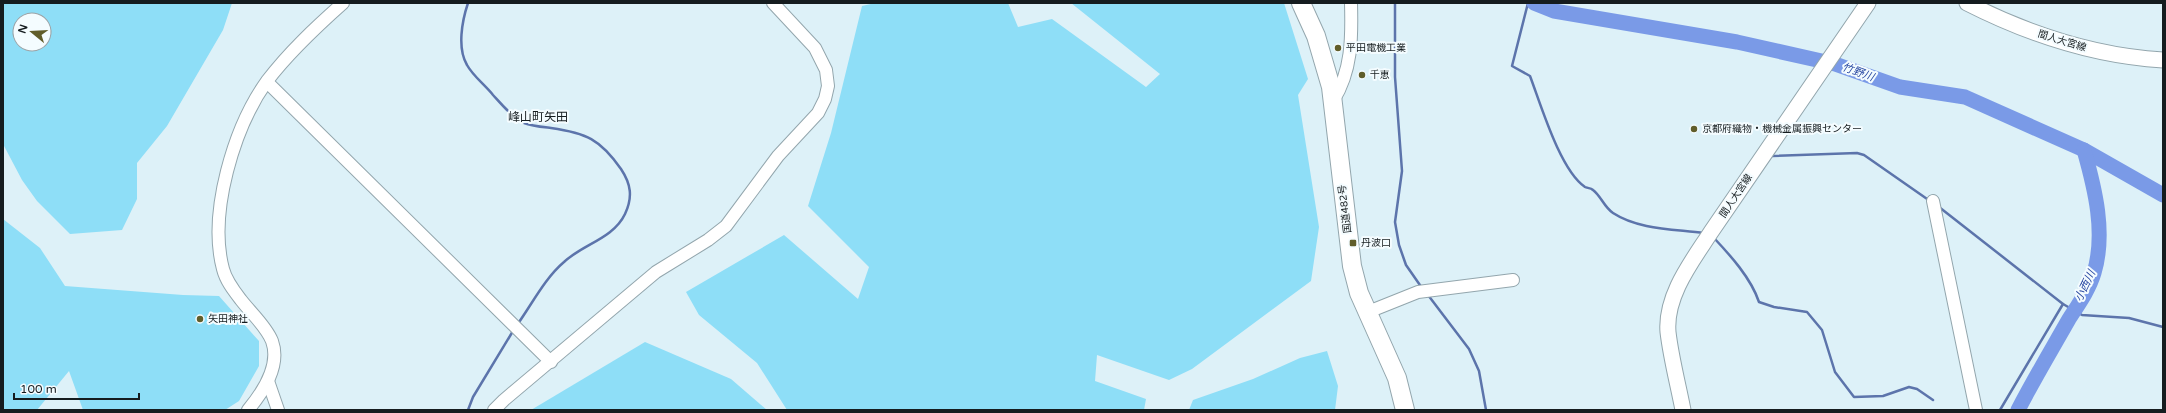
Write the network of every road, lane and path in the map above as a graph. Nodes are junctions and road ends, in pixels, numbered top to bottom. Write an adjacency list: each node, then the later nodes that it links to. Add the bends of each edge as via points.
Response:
1 (343, 3): 8 (street, via 309,33)
2 (773, 3): 13 (street, via 815,48 826,70 828,86 818,113 778,156 726,226 656,272)
3 (1301, 3): 9 (highway, 国道482号, via 1316,36)
4 (1351, 3): 9 (street, via 1352,39 1348,63 1339,92)
5 (1868, 3): 19 (main road, 間人大宮線, via 1711,232 1678,288 1668,330)
6 (1967, 3): 7 (main road, 間人大宮線, via 2023,28 2074,46)
7 (2163, 60)
8 (267, 82): 13 (street); 14 (street, via 244,123 226,174 219,210 219,237 223,270 231,287 272,342 274,358)
9 (1333, 102): 12 (highway, 国道482号, via 1352,266)
10 (1932, 201): 20 (street)
11 (1513, 280): 12 (street, via 1418,292)
12 (1368, 312): 18 (highway, 国道482号, via 1397,378)
13 (551, 362): 17 (street)
14 (268, 381): 15 (street); 16 (street)
15 (248, 410)
16 (278, 410)
17 (494, 410)
18 (1405, 410)
19 (1684, 410)
20 (1976, 410)

